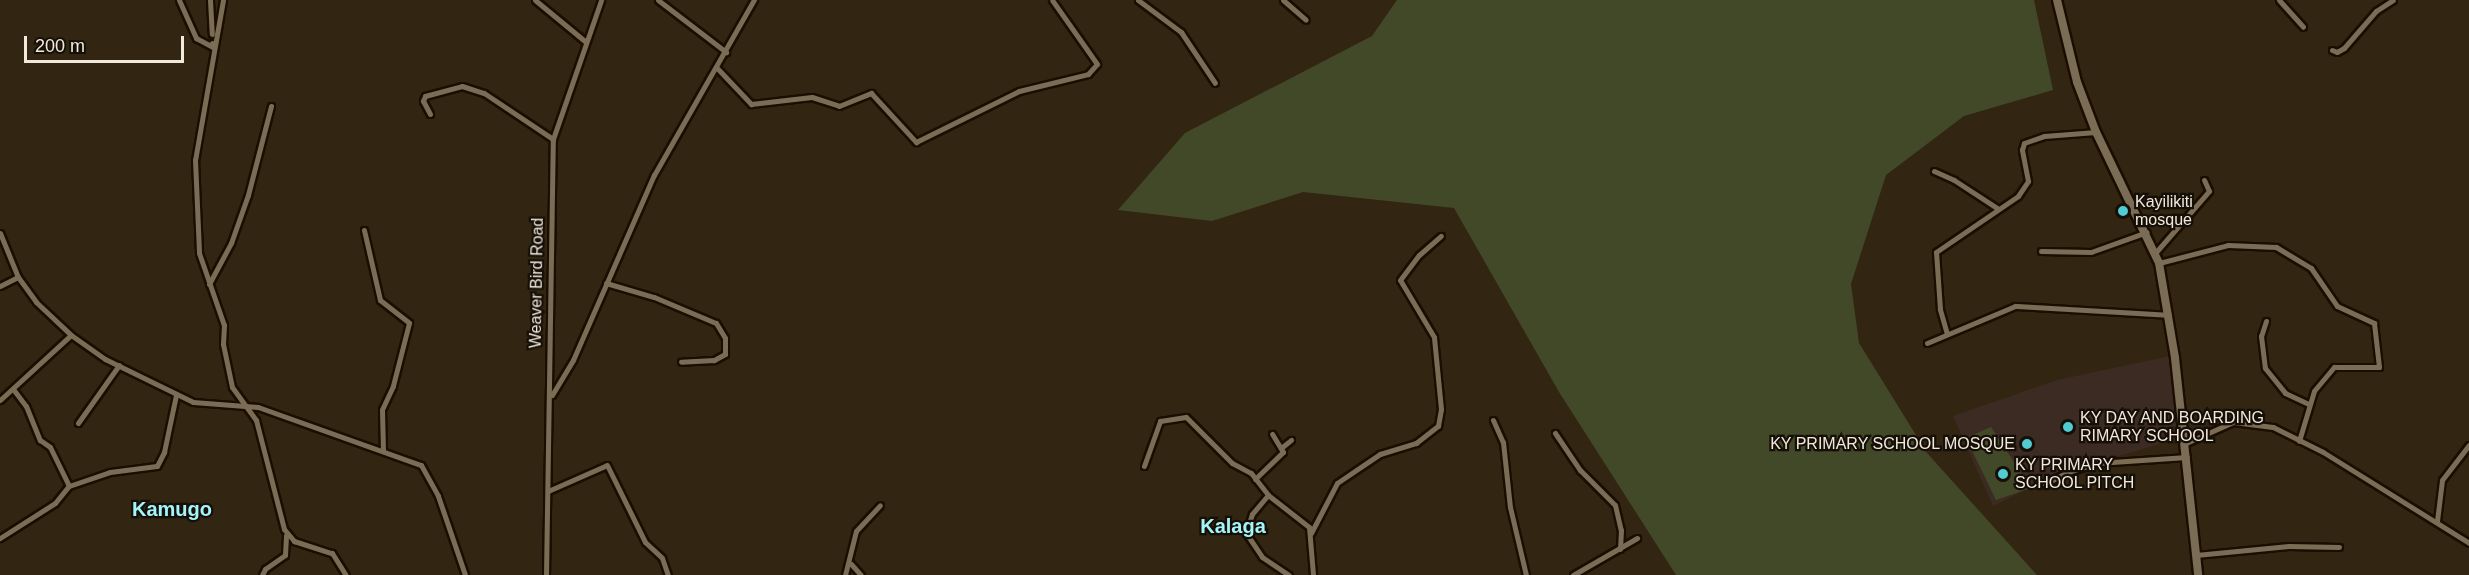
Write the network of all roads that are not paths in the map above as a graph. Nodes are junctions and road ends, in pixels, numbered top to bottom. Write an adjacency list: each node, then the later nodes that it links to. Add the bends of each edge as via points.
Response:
1 (179, 0): 17 (street, via 190,30)
2 (210, 0): 17 (street)
3 (223, 0): 17 (street)
4 (535, 0): 16 (street)
5 (601, 0): 16 (street, Weaver Bird Road)
6 (658, 0): 19 (street)
7 (754, 0): 19 (street)
8 (1052, 0): 20 (street, via 1097,64 1088,74 1020,91 916,142 870,93 839,106 812,97 751,104)
9 (1138, 0): 21 (street, via 1181,32)
10 (1283, 0): 14 (street)
11 (2057, 0): 24 (main road, via 2077,82)
12 (2279, 0): 15 (street)
13 (2393, 0): 18 (street, via 2376,11 2344,48)
14 (1306, 20)
15 (2303, 27)
16 (586, 42): 25 (street, Weaver Bird Road)
17 (213, 47): 38 (street, via 194,177 199,253)
18 (2332, 50)
19 (726, 52): 20 (street)
20 (717, 68): 37 (street, via 654,175)
21 (1215, 83)
22 (271, 106): 38 (street, via 248,195 231,243)
23 (430, 114): 25 (street, via 423,101 425,96 462,86 484,93)
24 (2096, 132): 28 (street, via 2044,136 2024,143 2026,184 2019,196); 30 (main road)
25 (553, 139): 49 (street, Weaver Bird Road)
26 (1934, 171): 28 (street)
27 (2204, 180): 34 (street, via 2209,191)
28 (1997, 208): 42 (street, via 1936,252 1940,309)
29 (364, 230): 62 (street, via 380,300 409,323 393,386 382,410)
30 (2147, 232): 33 (street, via 2091,252); 34 (main road)
31 (0, 233): 36 (street)
32 (1441, 236): 72 (street, via 1419,255 1400,280 1434,337 1441,409 1438,426 1416,443 1380,454 1337,483)
33 (2041, 251)
34 (2156, 252): 35 (main road)
35 (2159, 262): 40 (main road); 51 (street, via 2228,245 2276,247 2311,268 2331,302 2374,322 2379,367 2337,366 2318,384)
36 (18, 277): 39 (street); 43 (street, via 36,302)
37 (606, 283): 45 (street, via 654,297 716,324 725,338 725,354 714,360); 49 (street, via 573,360)
38 (209, 284): 52 (street, via 224,325 223,344 232,387)
39 (0, 286)
40 (2169, 315): 42 (street, via 2024,305 2000,310); 59 (main road)
41 (2266, 321): 51 (street, via 2261,336 2265,368 2285,393)
42 (1947, 334): 44 (street)
43 (71, 335): 46 (street); 47 (street)
44 (1927, 343)
45 (681, 363)
46 (119, 365): 48 (street); 54 (street)
47 (13, 389): 50 (street); 67 (street, via 29,411 40,440 50,447)
48 (176, 395): 52 (street, via 213,406); 67 (street, via 164,452 157,466 110,472)
49 (551, 396): 68 (street, Weaver Bird Road)
50 (0, 400)
51 (2309, 404): 58 (street, via 2306,428)
52 (243, 406): 62 (street, via 258,407); 73 (street, via 256,420)
53 (1493, 420): 90 (street, via 1503,442 1510,507)
54 (78, 423)
55 (1555, 433): 78 (street, via 1580,470 1615,505 1621,530)
56 (1272, 434): 61 (street)
57 (1291, 440): 61 (street)
58 (2299, 441): 59 (street, via 2273,427 2233,422); 71 (street)
59 (2186, 443): 63 (main road)
60 (2469, 445): 71 (street, via 2442,480)
61 (1281, 448): 65 (street, via 1283,452)
62 (383, 451): 83 (street, via 413,461 428,474)
63 (2187, 457): 66 (street, via 2097,463); 79 (main road)
64 (1144, 466): 65 (street, via 1160,421 1186,417 1232,463)
65 (1255, 479): 69 (street)
66 (2045, 484)
67 (69, 486): 74 (street, via 55,503)
68 (548, 491): 84 (street, Weaver Bird Road); 85 (street, via 607,465 645,542 662,558)
69 (1268, 495): 72 (street); 88 (street, via 1252,514 1246,532 1262,557)
70 (880, 505): 80 (street, via 856,531)
71 (2437, 521): 76 (street)
72 (1311, 533): 89 (street)
73 (286, 535): 81 (street, via 285,555 264,569); 82 (street, via 332,553)
74 (0, 538)
75 (1637, 538): 78 (street)
76 (2469, 543)
77 (2339, 547): 79 (street, via 2289,546)
78 (1620, 549): 91 (street)
79 (2196, 555): 92 (main road)
80 (851, 564): 86 (street); 87 (street)
81 (262, 575)
82 (346, 575)
83 (465, 575)
84 (546, 575)
85 (668, 575)
86 (845, 575)
87 (861, 575)
88 (1289, 575)
89 (1313, 575)
90 (1526, 575)
91 (1573, 575)
92 (2198, 575)

